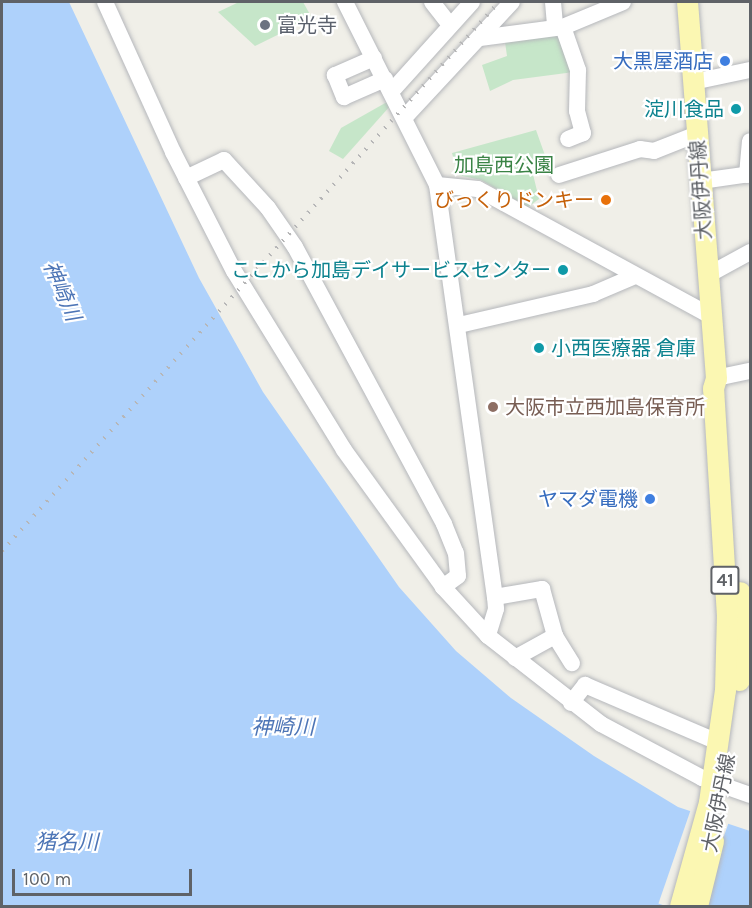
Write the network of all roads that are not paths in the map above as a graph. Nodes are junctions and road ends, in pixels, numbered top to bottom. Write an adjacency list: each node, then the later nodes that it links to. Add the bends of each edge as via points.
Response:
1 (105, 2): 22 (street)
2 (345, 2): 12 (street)
3 (432, 2): 9 (street)
4 (472, 2): 9 (street)
5 (512, 2): 11 (street)
6 (552, 2): 10 (street)
7 (623, 2): 10 (street)
8 (687, 2): 14 (main road, 大阪伊丹線 / 41)
9 (450, 25): 15 (street)
10 (559, 27): 11 (street); 18 (street, via 578,70 577,111 584,133)
11 (480, 38): 16 (street)
12 (374, 58): 15 (street); 15 (street, via 335,75 344,97)
13 (750, 70): 14 (street)
14 (693, 82): 17 (main road, 大阪伊丹線 / 41)
15 (388, 86): 16 (street)
16 (405, 117): 24 (street)
17 (697, 134): 20 (street, via 654,151 640,149); 23 (main road, 大阪伊丹線 / 41)
18 (568, 140)
19 (750, 141): 21 (street)
20 (559, 175)
21 (749, 175): 23 (street)
22 (186, 178): 32 (street, via 291,368 393,523); 32 (street, via 224,160 268,208 295,248 444,524 456,553 458,576)
23 (701, 181): 26 (main road, 大阪伊丹線 / 41)
24 (437, 185): 27 (street, via 478,189); 29 (street)
25 (750, 252): 26 (street)
26 (708, 275): 28 (main road, 大阪伊丹線 / 41)
27 (635, 276): 28 (street); 29 (street, via 593,294)
28 (711, 316): 31 (main road, 大阪伊丹線 / 41)
29 (459, 326): 33 (street)
30 (750, 371): 31 (street)
31 (716, 378): 37 (main road, 大阪伊丹線 / 41, via 713,388 728,616); 38 (main road, 大阪伊丹線 / 41, via 722,388 743,629 737,706)
32 (443, 587): 34 (street)
33 (495, 597): 34 (street, via 496,609); 35 (street, via 542,589 567,648)
34 (488, 636): 35 (street)
35 (515, 658): 36 (street)
36 (572, 703): 37 (street, via 585,685); 38 (street, via 611,730)
37 (718, 742): 38 (main road, 大阪伊丹線 / 41)
38 (718, 786): 39 (street); 40 (main road, 大阪伊丹線 / 41); 41 (main road, 大阪伊丹線 / 41)
39 (750, 795)
40 (680, 906)
41 (697, 906)

